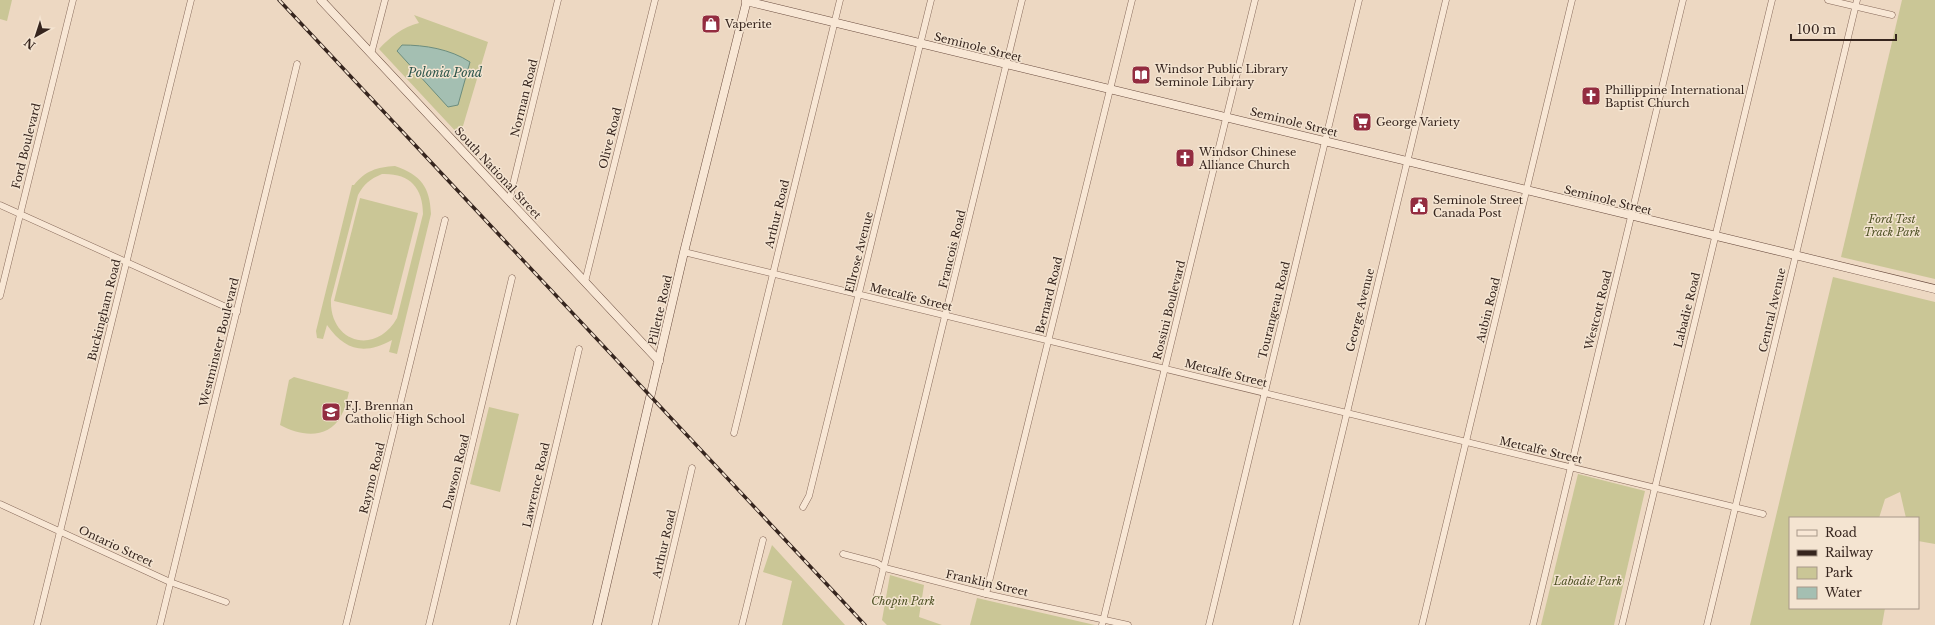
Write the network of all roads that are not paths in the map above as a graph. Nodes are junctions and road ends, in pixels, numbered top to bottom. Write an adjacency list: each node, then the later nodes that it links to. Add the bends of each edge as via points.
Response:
1 (73, 0): 33 (street, Ford Boulevard)
2 (191, 0): 39 (street, Buckingham Road)
3 (321, 0): 23 (street, South National Street)
4 (385, 0): 23 (street)
5 (558, 0): 31 (street, Norman Road)
6 (655, 0): 42 (street, Olive Road)
7 (744, 0): 21 (street, Seminole Street); 37 (street, Pillette Road)
8 (840, 0): 21 (street, Arthur Road)
9 (931, 0): 22 (street, Ellrose Avenue)
10 (1022, 0): 25 (street, Francois Road)
11 (1132, 0): 26 (street, Bernard Road)
12 (1255, 0): 27 (street, Rossini Boulevard)
13 (1359, 0): 28 (street, Tourangeau Road)
14 (1446, 0): 29 (street, George Avenue)
15 (1572, 0): 30 (street, Aubin Road)
16 (1683, 0): 34 (street, Westcott Road)
17 (1772, 0): 36 (street, Labadie Road)
18 (1828, 0): 19 (street)
19 (1856, 3): 20 (street); 38 (street, Central Avenue)
20 (1892, 15)
21 (834, 24): 22 (street, Seminole Street); 40 (street, Arthur Road)
22 (920, 45): 25 (street, Seminole Street); 44 (street, Ellrose Avenue)
23 (371, 54): 31 (street, South National Street)
24 (297, 64): 46 (street, Westminster Boulevard)
25 (1007, 65): 26 (street, Seminole Street); 47 (street, Francois Road)
26 (1110, 90): 27 (street, Seminole Street); 48 (street, Bernard Road)
27 (1226, 117): 28 (street, Seminole Street); 51 (street, Rossini Boulevard)
28 (1325, 141): 29 (street, Seminole Street); 52 (street, Tourangeau Road)
29 (1407, 162): 30 (street, Seminole Street); 53 (street, George Avenue)
30 (1526, 191): 34 (street, Seminole Street); 55 (street, Aubin Road)
31 (509, 201): 42 (street, South National Street)
32 (0, 205): 33 (street)
33 (20, 214): 39 (street); 45 (street, Ford Boulevard)
34 (1631, 216): 36 (street, Seminole Street); 56 (street, Westcott Road)
35 (445, 220): 74 (street, Raymo Road)
36 (1715, 236): 38 (street, Seminole Street); 58 (street, Labadie Road)
37 (684, 252): 40 (street, Metcalfe Street); 50 (street, Pillette Road)
38 (1795, 256): 43 (street, Seminole Street); 61 (street, Central Avenue)
39 (126, 263): 46 (street); 63 (street, Buckingham Road)
40 (773, 273): 44 (street, Metcalfe Street); 54 (street, Arthur Road)
41 (512, 278): 75 (street, Dawson Road)
42 (585, 282): 50 (street, South National Street)
43 (1935, 289)
44 (859, 294): 47 (street, Metcalfe Street); 60 (street, Ellrose Avenue, via 809,496)
45 (0, 296)
46 (237, 312): 67 (street, Westminster Boulevard)
47 (946, 315): 48 (street, Metcalfe Street); 66 (street, Francois Road)
48 (1048, 340): 51 (street, Metcalfe Street); 68 (street, Bernard Road)
49 (579, 349): 76 (street, Lawrence Road)
50 (659, 361): 77 (street, Pillette Road)
51 (1165, 369): 52 (street, Metcalfe Street); 71 (street, Rossini Boulevard)
52 (1264, 393): 53 (street, Metcalfe Street); 81 (street, Tourangeau Road)
53 (1345, 413): 55 (street, Metcalfe Street); 82 (street, George Avenue)
54 (734, 433)
55 (1466, 442): 56 (street, Metcalfe Street); 83 (street, Aubin Road)
56 (1571, 467): 58 (street, Metcalfe Street); 84 (street, Westcott Road)
57 (692, 468): 78 (street, Arthur Road)
58 (1655, 488): 61 (street, Metcalfe Street); 85 (street, Labadie Road)
59 (0, 504): 63 (street, Ontario Street)
60 (803, 507)
61 (1735, 507): 62 (street, Metcalfe Street); 86 (street, Central Avenue)
62 (1763, 514)
63 (60, 531): 67 (street, Ontario Street); 72 (street, Buckingham Road)
64 (763, 540): 79 (street)
65 (843, 554): 66 (street, Franklin Street, via 877,563)
66 (885, 568): 68 (street, Franklin Street); 69 (street, Francois Road)
67 (170, 582): 70 (street, Ontario Street); 73 (street, Westminster Boulevard)
68 (986, 594): 71 (street, Franklin Street)
69 (877, 595)
70 (226, 602)
71 (1103, 622): 80 (street, Franklin Street)
72 (37, 625)
73 (160, 625)
74 (346, 625)
75 (429, 625)
76 (513, 625)
77 (597, 625)
78 (655, 625)
79 (742, 625)
80 (1128, 625)
81 (1209, 625)
82 (1296, 625)
83 (1422, 625)
84 (1533, 625)
85 (1622, 625)
86 (1707, 625)

